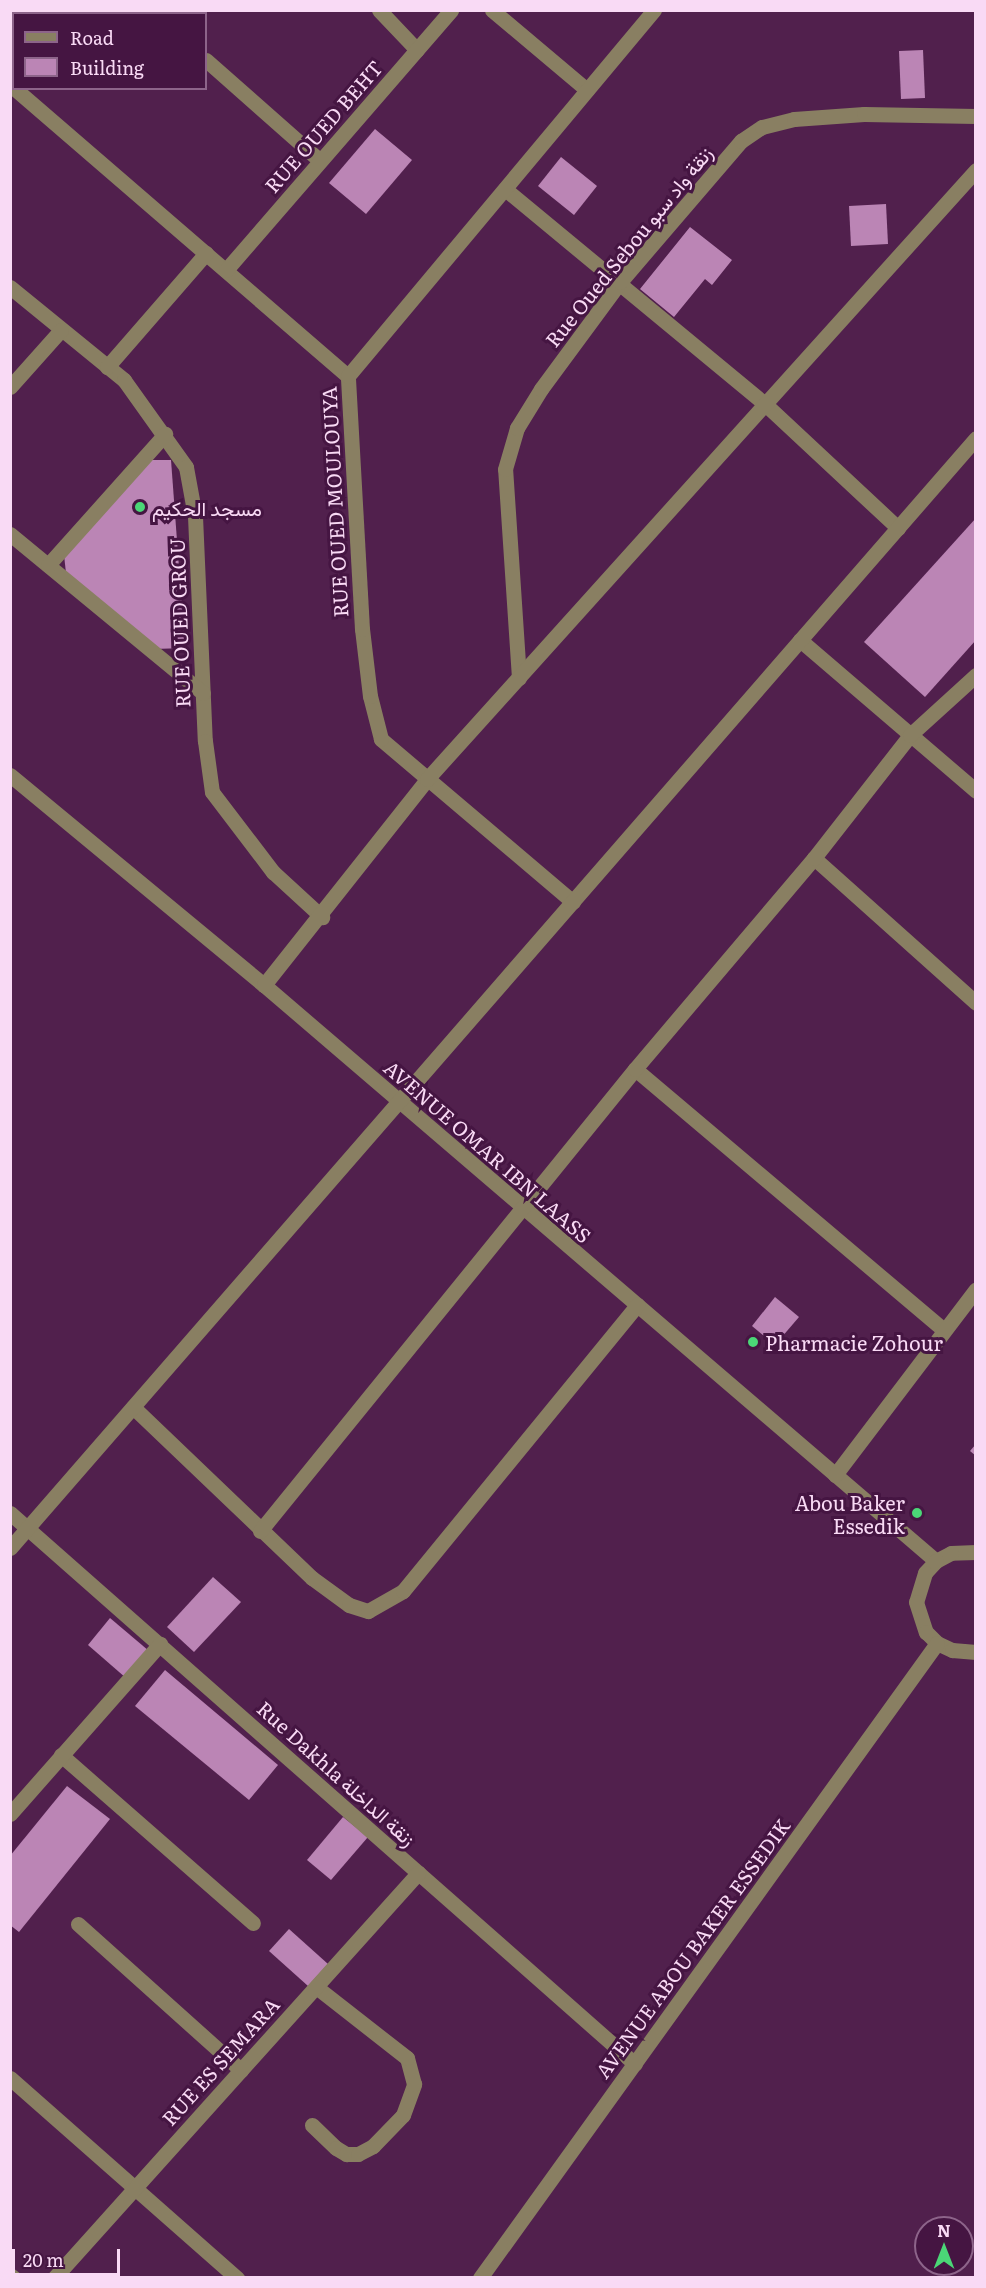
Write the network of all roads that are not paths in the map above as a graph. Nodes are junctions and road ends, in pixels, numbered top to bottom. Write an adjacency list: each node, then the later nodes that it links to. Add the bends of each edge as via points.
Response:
1 (379, 10): 5 (street)
2 (451, 10): 5 (street, RUE OUED BEHT)
3 (492, 10): 8 (street)
4 (654, 10): 8 (street, RUE OUED MOULOUYA)
5 (417, 50): 10 (street, RUE OUED BEHT)
6 (207, 61): 10 (street)
7 (16, 90): 13 (street)
8 (587, 90): 12 (street, RUE OUED MOULOUYA)
9 (975, 116): 15 (street, Rue Oued Sebou زنقة واد سبو, via 864,114 794,119 762,127 741,141)
10 (320, 161): 14 (street, RUE OUED BEHT)
11 (975, 170): 21 (street)
12 (505, 189): 15 (street); 19 (street, RUE OUED MOULOUYA)
13 (206, 253): 14 (street); 18 (street)
14 (226, 270): 19 (street)
15 (620, 282): 21 (street); 29 (street, Rue Oued Sebou زنقة واد سبو, via 540,389 517,428 505,469)
16 (10, 287): 17 (street, RUE OUED GROU)
17 (61, 330): 18 (street, RUE OUED GROU); 20 (street)
18 (108, 367): 22 (street, RUE OUED GROU, via 124,380)
19 (348, 376): 33 (street, RUE OUED MOULOUYA, via 362,629 370,696 381,739)
20 (10, 387)
21 (765, 404): 24 (street); 29 (street)
22 (165, 434): 26 (street); 30 (street, RUE OUED GROU, via 186,467 195,516)
23 (975, 438): 24 (street)
24 (898, 528): 27 (street)
25 (10, 534): 26 (street)
26 (48, 565): 30 (street)
27 (800, 640): 31 (street); 37 (street)
28 (975, 675): 31 (street)
29 (519, 678): 33 (street)
30 (203, 693): 38 (street, RUE OUED GROU, via 212,792 273,872)
31 (910, 735): 34 (street); 36 (street)
32 (16, 779): 35 (street); 39 (street, AVENUE OMAR IBN LAASS)
33 (427, 779): 37 (street, RUE OUED MOULOUYA); 38 (street)
34 (975, 791)
35 (10, 796)
36 (814, 858): 40 (street); 41 (street)
37 (573, 902): 42 (street)
38 (321, 917): 39 (street)
39 (264, 985): 42 (street, AVENUE OMAR IBN LAASS)
40 (975, 1003)
41 (635, 1069): 43 (street); 46 (street)
42 (399, 1102): 43 (street, AVENUE OMAR IBN LAASS); 47 (street)
43 (521, 1207): 45 (street, AVENUE OMAR IBN LAASS); 51 (street)
44 (975, 1289): 46 (street)
45 (637, 1305): 48 (street, AVENUE OMAR IBN LAASS); 51 (street, via 417,1575 385,1604 368,1611 349,1605)
46 (944, 1330): 48 (street)
47 (133, 1407): 50 (street); 51 (street)
48 (836, 1475): 54 (street, AVENUE OMAR IBN LAASS)
49 (10, 1513): 50 (street, Rue Dakhla زنقة الداخلة)
50 (28, 1528): 52 (street); 56 (street, Rue Dakhla زنقة الداخلة)
51 (260, 1531)
52 (10, 1548)
53 (975, 1552): 54 (street, via 951,1553)
54 (936, 1561): 55 (street, via 925,1572 916,1602 923,1625)
55 (937, 1643): 57 (street, via 952,1650); 64 (street, AVENUE ABOU BAKER ESSEDIK)
56 (160, 1644): 58 (street); 60 (street, Rue Dakhla زنقة الداخلة)
57 (975, 1652)
58 (61, 1755): 59 (street); 61 (street)
59 (10, 1814)
60 (418, 1873): 63 (street, RUE ES SEMARA); 64 (street, Rue Dakhla زنقة الداخلة)
61 (253, 1923)
62 (78, 1924): 65 (street)
63 (316, 1987): 65 (street, RUE ES SEMARA); 67 (street, via 407,2058 414,2084 403,2115 373,2146 358,2154 346,2154 336,2148)
64 (635, 2064): 71 (street, AVENUE ABOU BAKER ESSEDIK)
65 (241, 2070): 68 (street, RUE ES SEMARA)
66 (10, 2078): 68 (street)
67 (312, 2125)
68 (136, 2185): 69 (street, RUE ES SEMARA); 70 (street)
69 (54, 2277)
70 (237, 2277)
71 (480, 2277)

